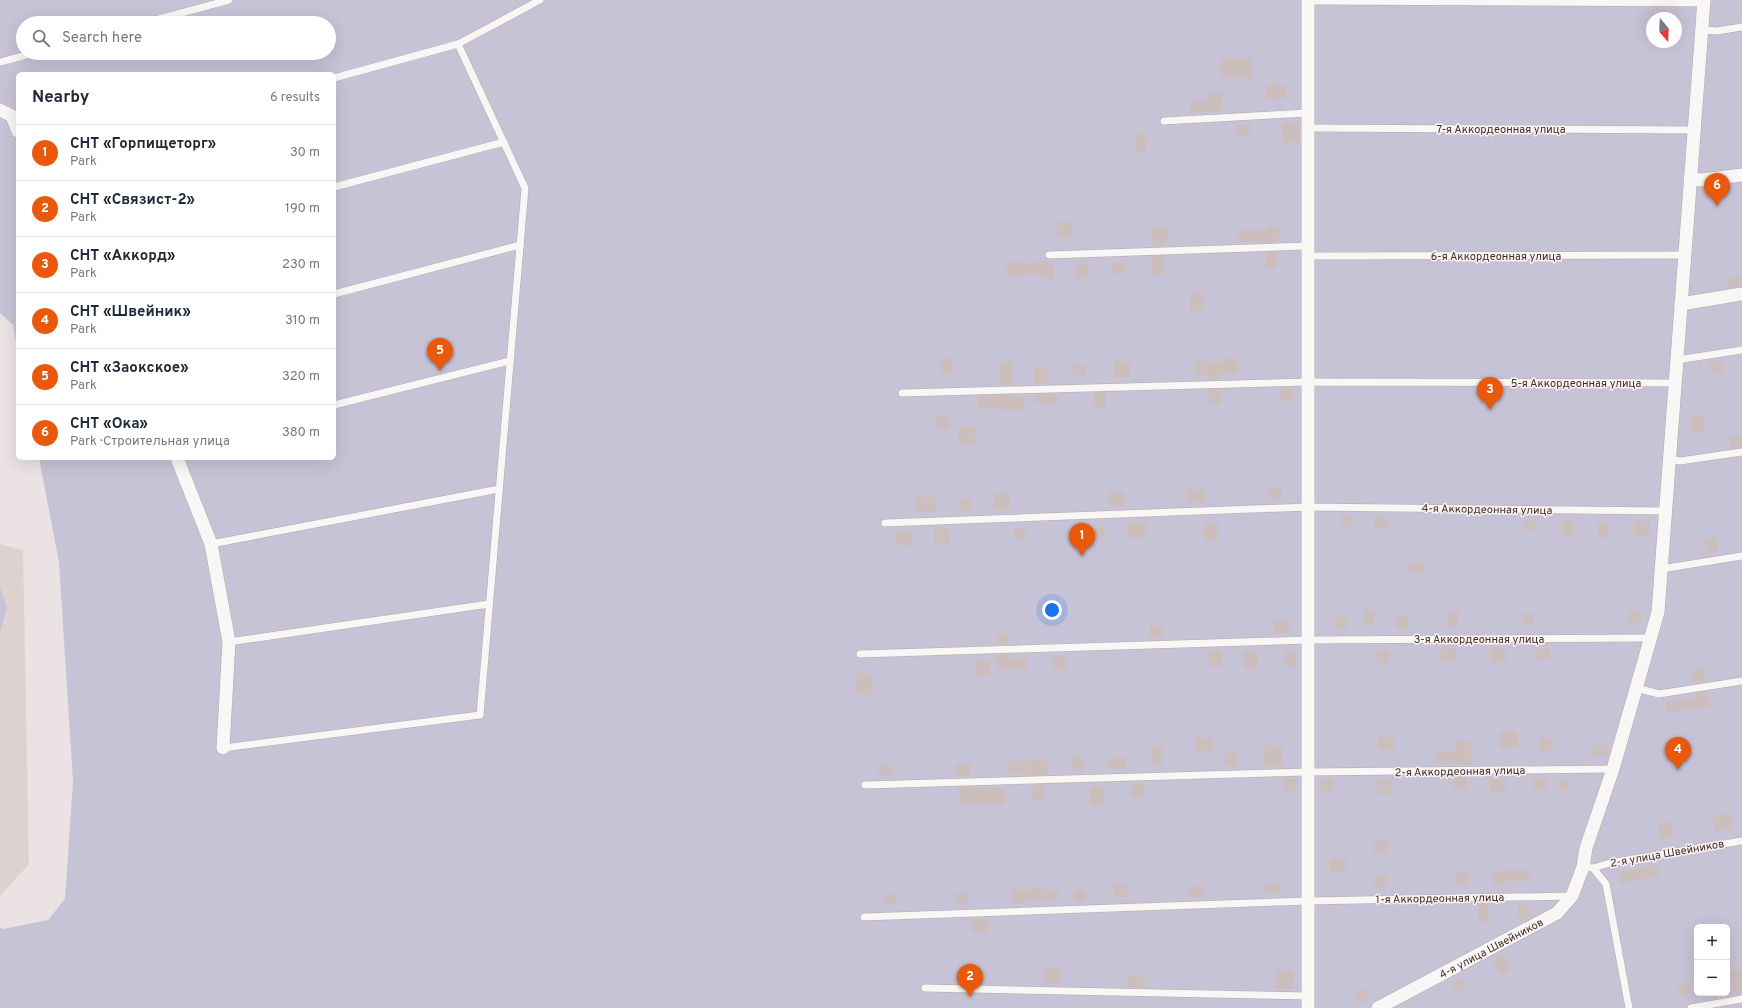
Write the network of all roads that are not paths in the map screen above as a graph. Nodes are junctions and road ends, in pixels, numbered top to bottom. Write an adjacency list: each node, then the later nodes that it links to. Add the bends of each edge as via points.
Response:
1 (229, 0): 5 (lane)
2 (540, 0): 8 (lane)
3 (1308, 1): 4 (lane); 13 (street)
4 (1704, 1): 7 (street, 4-я улица Швейников)
5 (170, 16)
6 (1742, 27): 7 (lane, via 1717,31)
7 (1702, 30): 17 (street, 4-я улица Швейников)
8 (458, 44): 11 (lane); 18 (lane)
9 (16, 58): 10 (lane)
10 (0, 62)
11 (336, 77)
12 (0, 110): 15 (street, via 12,116)
13 (1308, 113): 14 (lane); 16 (street)
14 (1164, 121)
15 (16, 126)
16 (1308, 128): 17 (lane, 7-я Аккордеонная улица); 23 (street)
17 (1694, 130): 20 (street, 4-я улица Швейников)
18 (504, 142): 21 (lane); 22 (lane, via 525,188)
19 (1742, 175): 20 (street)
20 (1690, 179): 25 (street, 4-я улица Швейников)
21 (336, 186)
22 (520, 245): 26 (lane); 31 (lane)
23 (1308, 251): 24 (lane, 6-я Аккордеонная улица); 25 (lane, 6-я Аккордеонная улица); 32 (street)
24 (1048, 255)
25 (1685, 255): 28 (street, 4-я улица Швейников)
26 (336, 293)
27 (1742, 294): 28 (street)
28 (1681, 304): 30 (street, 4-я улица Швейников)
29 (1742, 350): 30 (lane)
30 (1677, 360): 33 (street, 4-я улица Швейников)
31 (510, 362): 35 (lane); 39 (lane)
32 (1308, 382): 33 (lane, 5-я Аккордеонная улица); 34 (lane, 5-я Аккордеонная улица); 40 (street)
33 (1675, 383): 37 (street, 4-я улица Швейников)
34 (902, 394)
35 (336, 405)
36 (1742, 452): 37 (lane, via 1680,461)
37 (1670, 459): 41 (street, 4-я улица Швейников)
38 (178, 460): 43 (street)
39 (499, 489): 43 (lane); 46 (lane)
40 (1308, 507): 41 (lane, 4-я Аккордеонная улица); 42 (lane, 4-я Аккордеонная улица); 48 (street)
41 (1666, 512): 45 (street, 4-я улица Швейников)
42 (885, 523)
43 (211, 544): 49 (street)
44 (1742, 556): 45 (lane)
45 (1661, 569): 47 (street, 4-я улица Швейников, via 1658,612)
46 (489, 604): 49 (lane); 53 (lane, via 480,715)
47 (1651, 638): 48 (lane, 3-я Аккордеонная улица); 52 (street, 4-я улица Швейников)
48 (1308, 640): 50 (lane, 3-я Аккордеонная улица); 55 (street)
49 (229, 642): 53 (street)
50 (860, 654)
51 (1742, 681): 52 (lane, via 1659,694)
52 (1636, 688): 54 (street, 4-я улица Швейников)
53 (223, 748)
54 (1613, 769): 55 (lane, 2-я Аккордеонная улица); 58 (street, 4-я улица Швейников, via 1586,848)
55 (1308, 772): 56 (lane, 2-я Аккордеонная улица); 60 (street)
56 (865, 785)
57 (1742, 841): 58 (lane, 2-я улица Швейников)
58 (1588, 867): 59 (street, 4-я улица Швейников); 66 (lane, via 1606,884)
59 (1572, 896): 60 (lane, 1-я Аккордеонная улица); 65 (street, 4-я улица Швейников, via 1557,913)
60 (1308, 901): 61 (lane, 1-я Аккордеонная улица); 64 (street)
61 (864, 917)
62 (924, 988): 64 (lane)
63 (1742, 999): 67 (lane)
64 (1308, 1002)
65 (1378, 1008)
66 (1629, 1008)
67 (1691, 1008)

